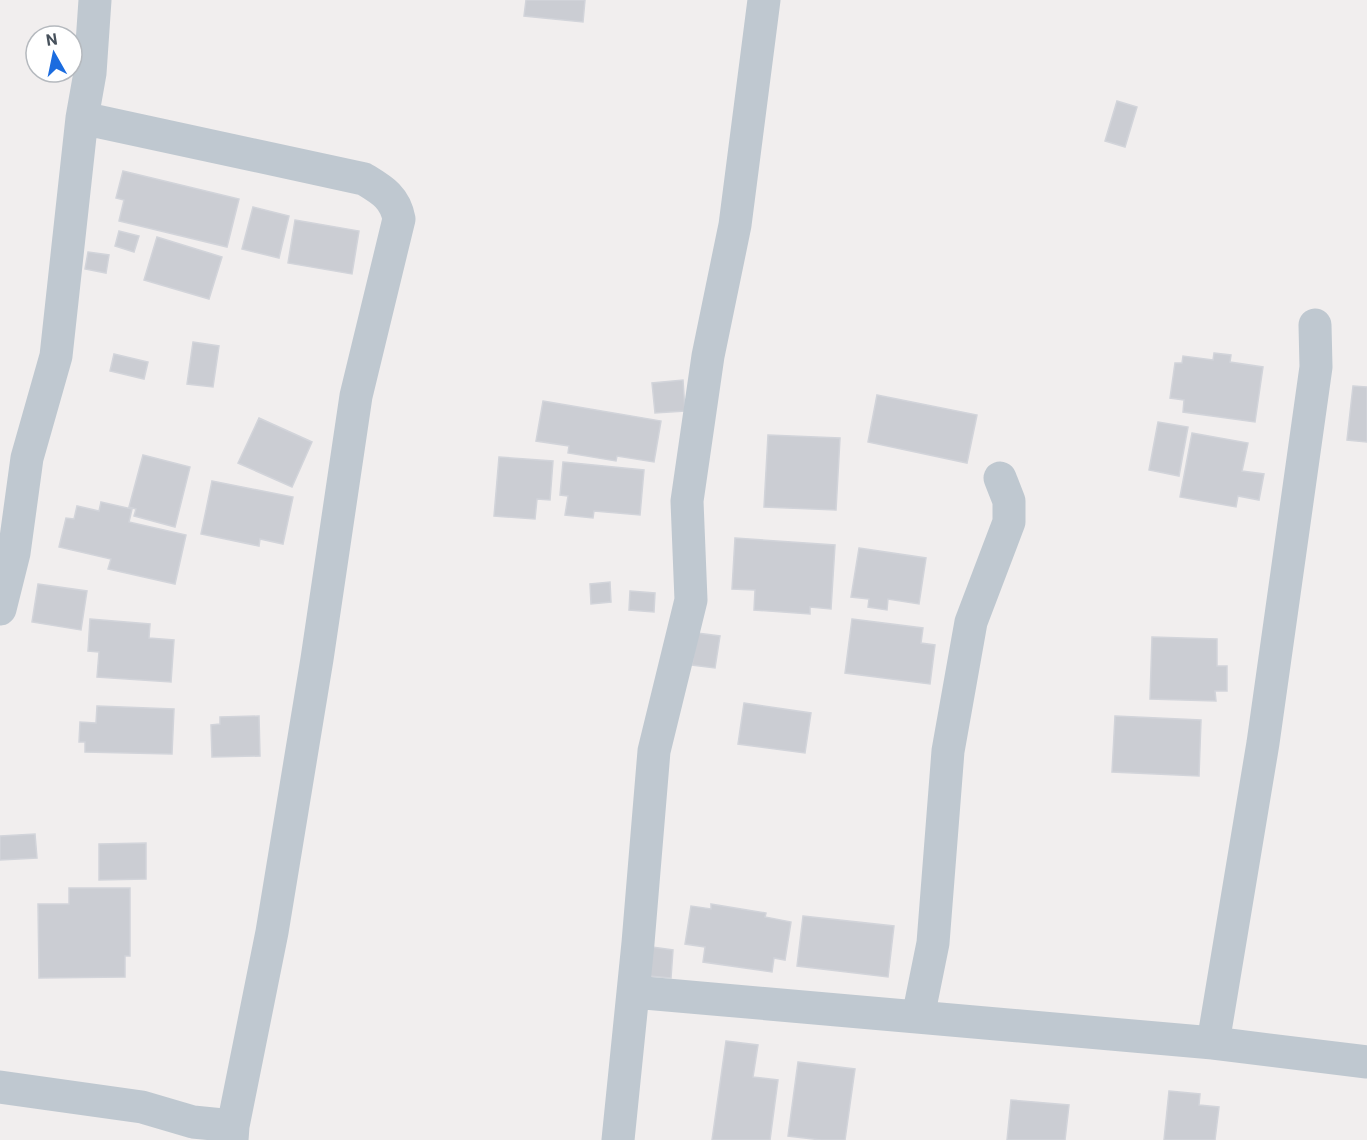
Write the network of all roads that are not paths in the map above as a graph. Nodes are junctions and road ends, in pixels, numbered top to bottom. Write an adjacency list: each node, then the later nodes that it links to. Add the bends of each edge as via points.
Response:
1 (95, 0): 3 (street, via 90,73)
2 (764, 0): 7 (street, via 735,225 708,356 687,501 692,600 654,751)
3 (82, 118): 6 (street, via 56,356 27,458 14,553); 12 (street, via 364,179 387,193 399,219 356,396 318,659)
4 (1315, 325): 9 (street, via 1316,366 1264,731)
5 (1000, 478): 8 (street, via 1009,501 1009,522 970,622 948,751 933,944)
6 (0, 609)
7 (633, 992): 8 (street); 13 (street)
8 (918, 1017): 9 (street)
9 (1213, 1043): 10 (street)
10 (1367, 1062)
11 (0, 1087): 12 (street, via 142,1107)
12 (233, 1133)
13 (618, 1140)

